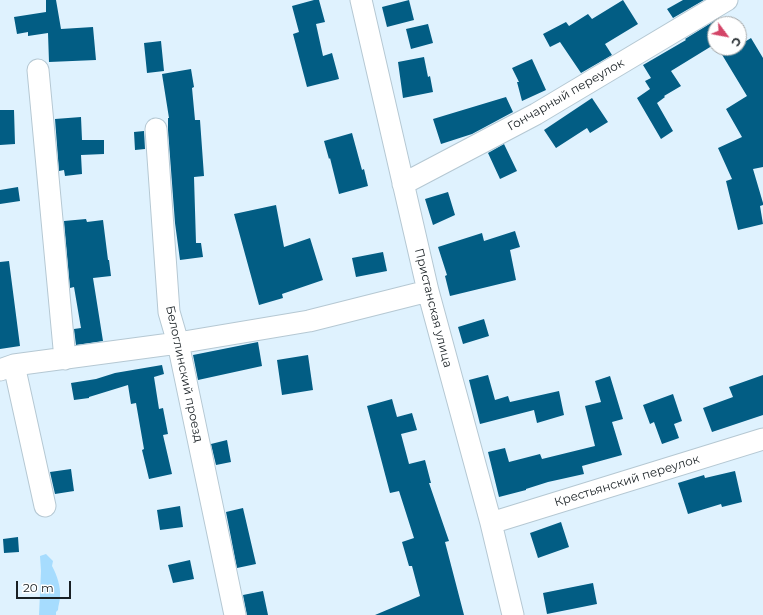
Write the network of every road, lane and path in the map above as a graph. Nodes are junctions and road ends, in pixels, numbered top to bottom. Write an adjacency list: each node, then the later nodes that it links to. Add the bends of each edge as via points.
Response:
1 (361, 0): 5 (street, Пристанская улица)
2 (727, 0): 5 (street, Гончарный переулок, via 536,114)
3 (38, 70): 8 (street)
4 (156, 129): 7 (street, Белоглинский проезд, via 169,312)
5 (403, 184): 6 (street, Пристанская улица)
6 (428, 291): 7 (street, via 309,321); 12 (street, Пристанская улица)
7 (178, 343): 8 (street); 13 (street, Белоглинский проезд)
8 (65, 359): 9 (street)
9 (7, 368): 11 (street)
10 (763, 439): 12 (street, Крестьянский переулок)
11 (44, 506)
12 (491, 523): 14 (street, Пристанская улица)
13 (235, 615)
14 (513, 615)

